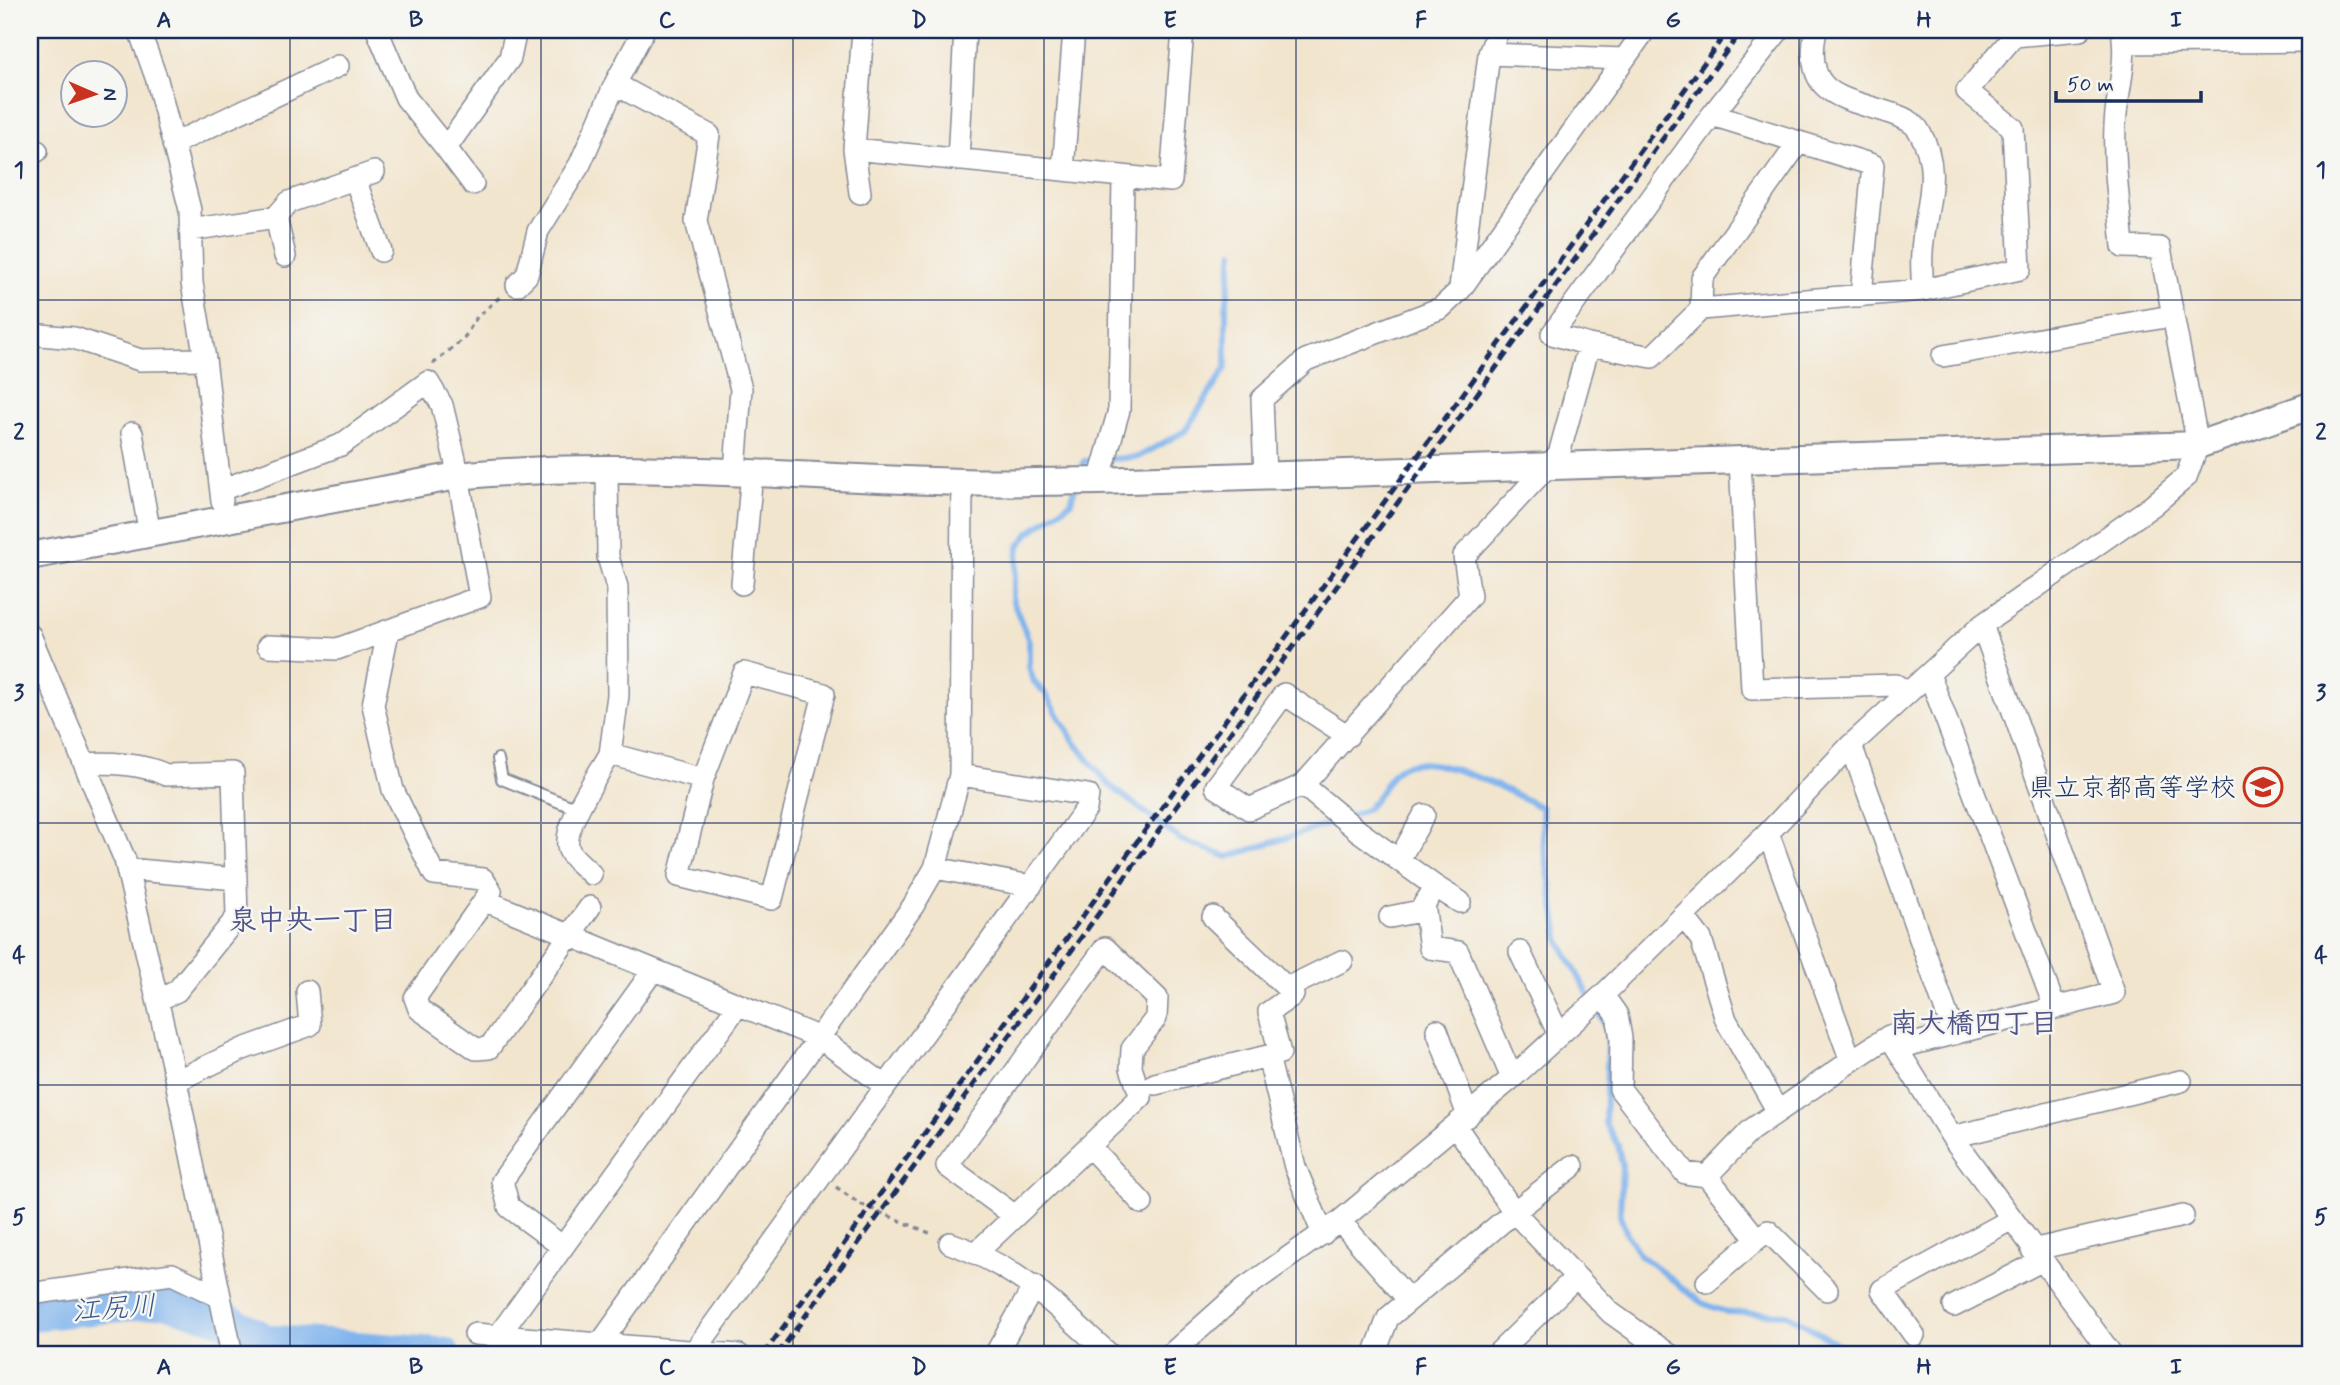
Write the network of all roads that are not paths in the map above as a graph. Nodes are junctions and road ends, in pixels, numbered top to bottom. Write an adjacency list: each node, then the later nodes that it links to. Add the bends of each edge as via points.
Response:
1 (139, 30): 22 (street)
2 (377, 30): 23 (street, via 406,98)
3 (516, 30): 23 (street, via 510,58)
4 (643, 30): 19 (street)
5 (863, 30): 24 (street)
6 (965, 30): 25 (street)
7 (1074, 30): 26 (street)
8 (1183, 30): 27 (street, via 1171,181)
9 (1498, 30): 16 (street)
10 (1645, 30): 17 (street)
11 (1779, 30): 20 (street)
12 (1816, 30): 36 (street, via 1812,69 1820,82 1835,95 1909,120 1926,147 1933,179 1922,251)
13 (2080, 30): 36 (street, via 2014,36 1967,92 2012,128 2020,269)
14 (2123, 36): 15 (street); 39 (street, via 2124,77 2116,102 2115,131 2123,247 2160,248)
15 (2310, 41)
16 (1489, 54): 17 (street); 35 (street)
17 (1624, 59): 35 (street)
18 (338, 66): 22 (street)
19 (615, 84): 34 (street, via 580,164 538,231 527,275); 50 (street, via 709,135 696,221 741,389)
20 (1712, 115): 21 (street); 41 (street, via 1552,334)
21 (1798, 142): 37 (street, via 1873,165); 38 (street, via 1702,278)
22 (173, 144): 31 (street, via 190,210)
23 (446, 148): 28 (street)
24 (854, 149): 25 (street); 29 (street)
25 (958, 160): 26 (street)
26 (1063, 170): 27 (street)
27 (1123, 178): 53 (street, via 1119,410)
28 (473, 184)
29 (860, 193)
30 (276, 217): 31 (street); 32 (street, via 289,202 365,175); 33 (street)
31 (190, 230): 43 (street, via 192,283)
32 (382, 251)
33 (285, 256)
34 (517, 285)
35 (1460, 290): 51 (street, via 1441,308 1306,360 1262,399)
36 (1923, 290): 37 (street)
37 (1861, 296): 38 (street)
38 (1701, 309): 41 (street, via 1652,357)
39 (2171, 316): 42 (street); 46 (street)
40 (30, 334): 43 (street, via 74,338 140,360)
41 (1588, 345): 48 (street, via 1559,454)
42 (1943, 356)
43 (205, 359): 55 (street)
44 (2310, 406): 46 (street)
45 (132, 433): 57 (street)
46 (2198, 445): 47 (street); 60 (street, via 2186,477 2152,506)
47 (1740, 461): 48 (street); 65 (street, via 1752,689 1896,685)
48 (1548, 467): 51 (street); 66 (street, via 1464,556 1470,596)
49 (607, 468): 50 (street); 52 (street); 68 (street, via 608,557 617,587 618,695)
50 (743, 471): 54 (street); 59 (street)
51 (1265, 475): 53 (street)
52 (457, 476): 55 (street, via 442,405 428,382 341,445); 56 (street); 61 (street, via 480,597)
53 (1099, 481): 54 (street)
54 (962, 482): 71 (street)
55 (221, 490): 56 (street)
56 (224, 521): 57 (street)
57 (150, 535): 58 (street)
58 (30, 556)
59 (742, 584)
60 (1982, 625): 64 (street); 100 (street, via 2114,993)
61 (388, 632): 63 (street, via 337,649); 84 (street, via 373,705 393,790 434,874 483,878 491,891)
62 (30, 635): 70 (street)
63 (268, 646)
64 (1929, 674): 65 (street); 100 (street)
65 (1907, 693): 67 (street)
66 (1348, 736): 73 (street); 73 (street, via 1284,694 1216,787 1249,809)
67 (1851, 746): 76 (street); 102 (street)
68 (610, 754): 72 (street); 74 (street)
69 (498, 759): 74 (lane, via 502,779)
70 (86, 764): 79 (street); 81 (street, via 166,775 233,773)
71 (960, 775): 78 (street); 82 (street, via 1088,795 1086,809)
72 (703, 779): 72 (street, via 744,673 824,694 772,899 679,876)
73 (1303, 785): 77 (street)
74 (580, 810): 80 (street, via 567,836 569,850)
75 (1423, 815): 77 (street)
76 (1768, 833): 88 (street); 107 (street)
77 (1399, 860): 83 (street)
78 (935, 868): 82 (street); 104 (street)
79 (127, 869): 81 (street); 98 (street)
80 (591, 874)
81 (236, 879): 98 (street, via 237,917 177,991)
82 (1031, 886): 112 (street)
83 (1436, 887): 85 (street); 87 (street)
84 (486, 901): 91 (street); 91 (street, via 415,998 419,1009 476,1049 489,1048)
85 (1460, 902)
86 (590, 907): 91 (street)
87 (1425, 910): 89 (street); 108 (street, via 1430,948 1458,951)
88 (1683, 916): 97 (street); 113 (street, via 1701,939 1726,1020)
89 (1390, 917)
90 (1213, 918): 95 (street)
91 (571, 936): 94 (street)
92 (1520, 952): 103 (street)
93 (1342, 961): 95 (street)
94 (652, 972): 99 (street); 128 (street, via 502,1181 509,1207)
95 (1287, 988): 106 (street, via 1293,995 1269,1012 1280,1053)
96 (307, 991): 109 (street, via 310,1025 243,1049)
97 (1603, 995): 103 (street); 118 (street, via 1616,1015 1620,1089 1685,1173)
98 (158, 1000): 109 (street)
99 (737, 1006): 104 (street); 128 (street)
100 (2055, 1008): 102 (street)
101 (1437, 1030): 114 (street)
102 (1954, 1034): 105 (street)
103 (1559, 1035): 108 (street)
104 (820, 1038): 112 (street); 142 (street)
105 (1897, 1048): 107 (street, via 1889,1035); 115 (street)
106 (1268, 1056): 111 (street); 125 (street, via 1295,1167)
107 (1851, 1061): 113 (street)
108 (1512, 1078): 114 (street)
109 (176, 1081): 136 (street)
110 (2181, 1081): 115 (street)
111 (1155, 1084)
112 (884, 1085): 144 (street)
113 (1777, 1111): 118 (street, via 1751,1130)
114 (1462, 1121): 120 (street); 124 (street)
115 (1952, 1137): 123 (street)
116 (1089, 1146): 119 (street); 121 (street); 121 (street, via 1141,1097 1130,1068 1132,1049 1156,1018 1157,998 1105,948 947,1166)
117 (1573, 1166): 120 (street)
118 (1707, 1176): 126 (street)
119 (1142, 1203)
120 (1514, 1212): 131 (street); 137 (street)
121 (1015, 1216): 129 (street)
122 (2183, 1216): 130 (street)
123 (2010, 1220): 130 (street); 141 (street, via 1882,1290)
124 (1340, 1221): 125 (street); 137 (street)
125 (1323, 1234): 149 (street, via 1245,1288)
126 (1757, 1239): 132 (street); 134 (street, via 1768,1231)
127 (950, 1242): 129 (street)
128 (563, 1247): 140 (street)
129 (977, 1252): 133 (street)
130 (2037, 1256): 138 (street); 153 (street)
131 (1576, 1277): 143 (street); 151 (street)
132 (1707, 1282)
133 (1034, 1286): 147 (street); 148 (street)
134 (1827, 1290)
135 (30, 1293): 136 (street, via 172,1274)
136 (218, 1296): 145 (street)
137 (1408, 1299): 150 (street, via 1388,1318)
138 (1954, 1306)
139 (475, 1334): 140 (street)
140 (499, 1335): 142 (street)
141 (1914, 1335)
142 (600, 1344): 144 (street)
143 (1643, 1348): 152 (street)
144 (694, 1352): 146 (street)
145 (232, 1355)
146 (739, 1355)
147 (995, 1355)
148 (1110, 1355)
149 (1170, 1355)
150 (1374, 1355)
151 (1496, 1355)
152 (1670, 1355)
153 (2112, 1355)

